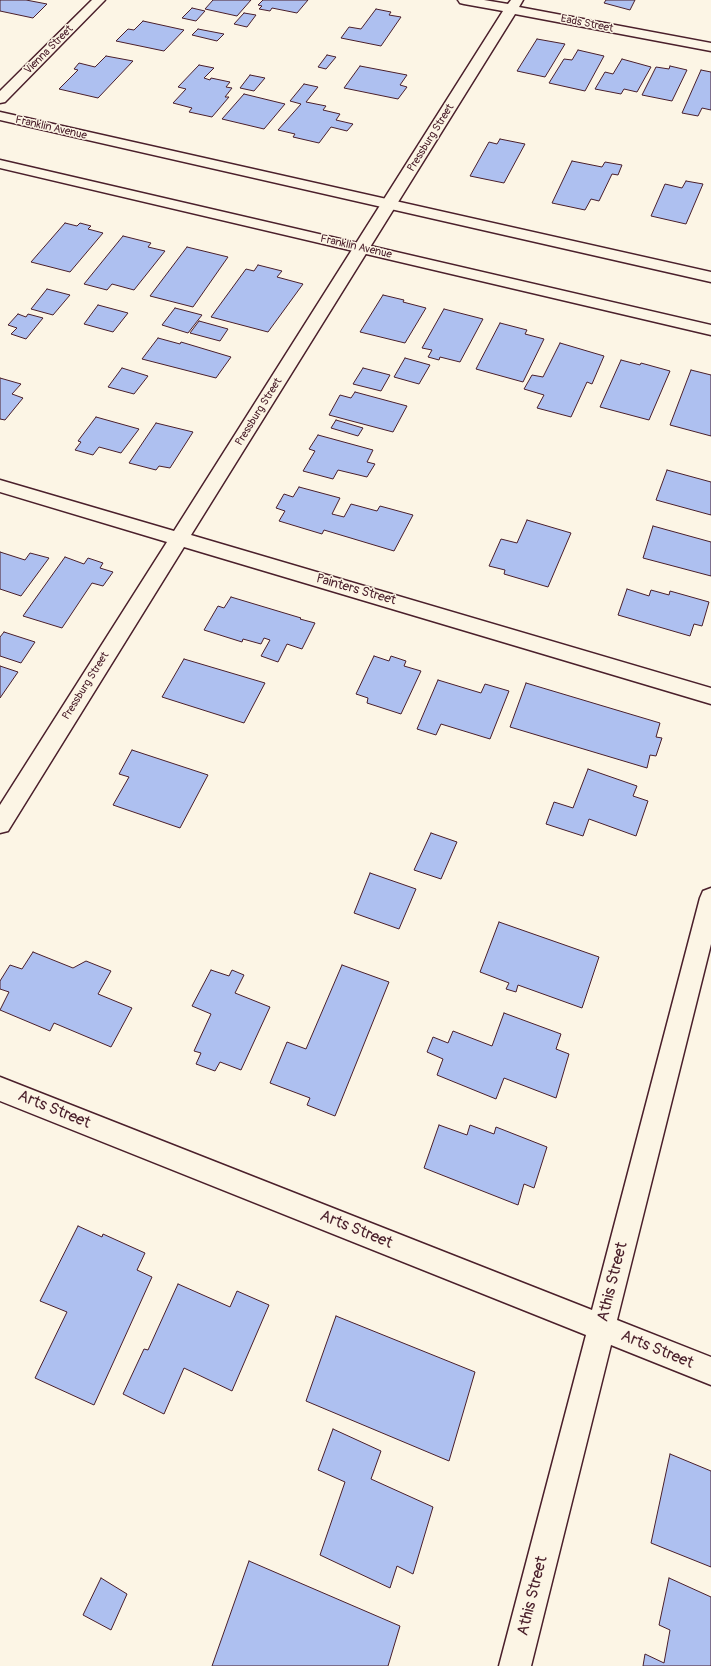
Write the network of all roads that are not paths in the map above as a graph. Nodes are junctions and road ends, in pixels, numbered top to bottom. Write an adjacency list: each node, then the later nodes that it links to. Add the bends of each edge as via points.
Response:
1 (99, 0): 5 (street, Vienna Street)
2 (464, 0): 3 (street, Eads Street)
3 (514, 4): 4 (street, Eads Street); 8 (street, Pressburg Street)
4 (711, 47)
5 (0, 99)
6 (0, 116): 8 (street, Franklin Avenue)
7 (0, 164): 9 (street, Franklin Avenue)
8 (389, 204): 9 (street, Pressburg Street); 10 (street, Franklin Avenue)
9 (361, 248): 11 (street, Franklin Avenue); 13 (street, Pressburg Street)
10 (711, 276)
11 (711, 330)
12 (0, 486): 13 (street, Painters Street)
13 (179, 538): 14 (street, Painters Street); 15 (street, Pressburg Street)
14 (711, 696)
15 (0, 824)
16 (711, 898): 18 (street, Athis Street)
17 (0, 1088): 18 (street, Arts Street)
18 (601, 1328): 19 (street, Arts Street); 20 (street, Athis Street)
19 (711, 1371)
20 (515, 1666)

